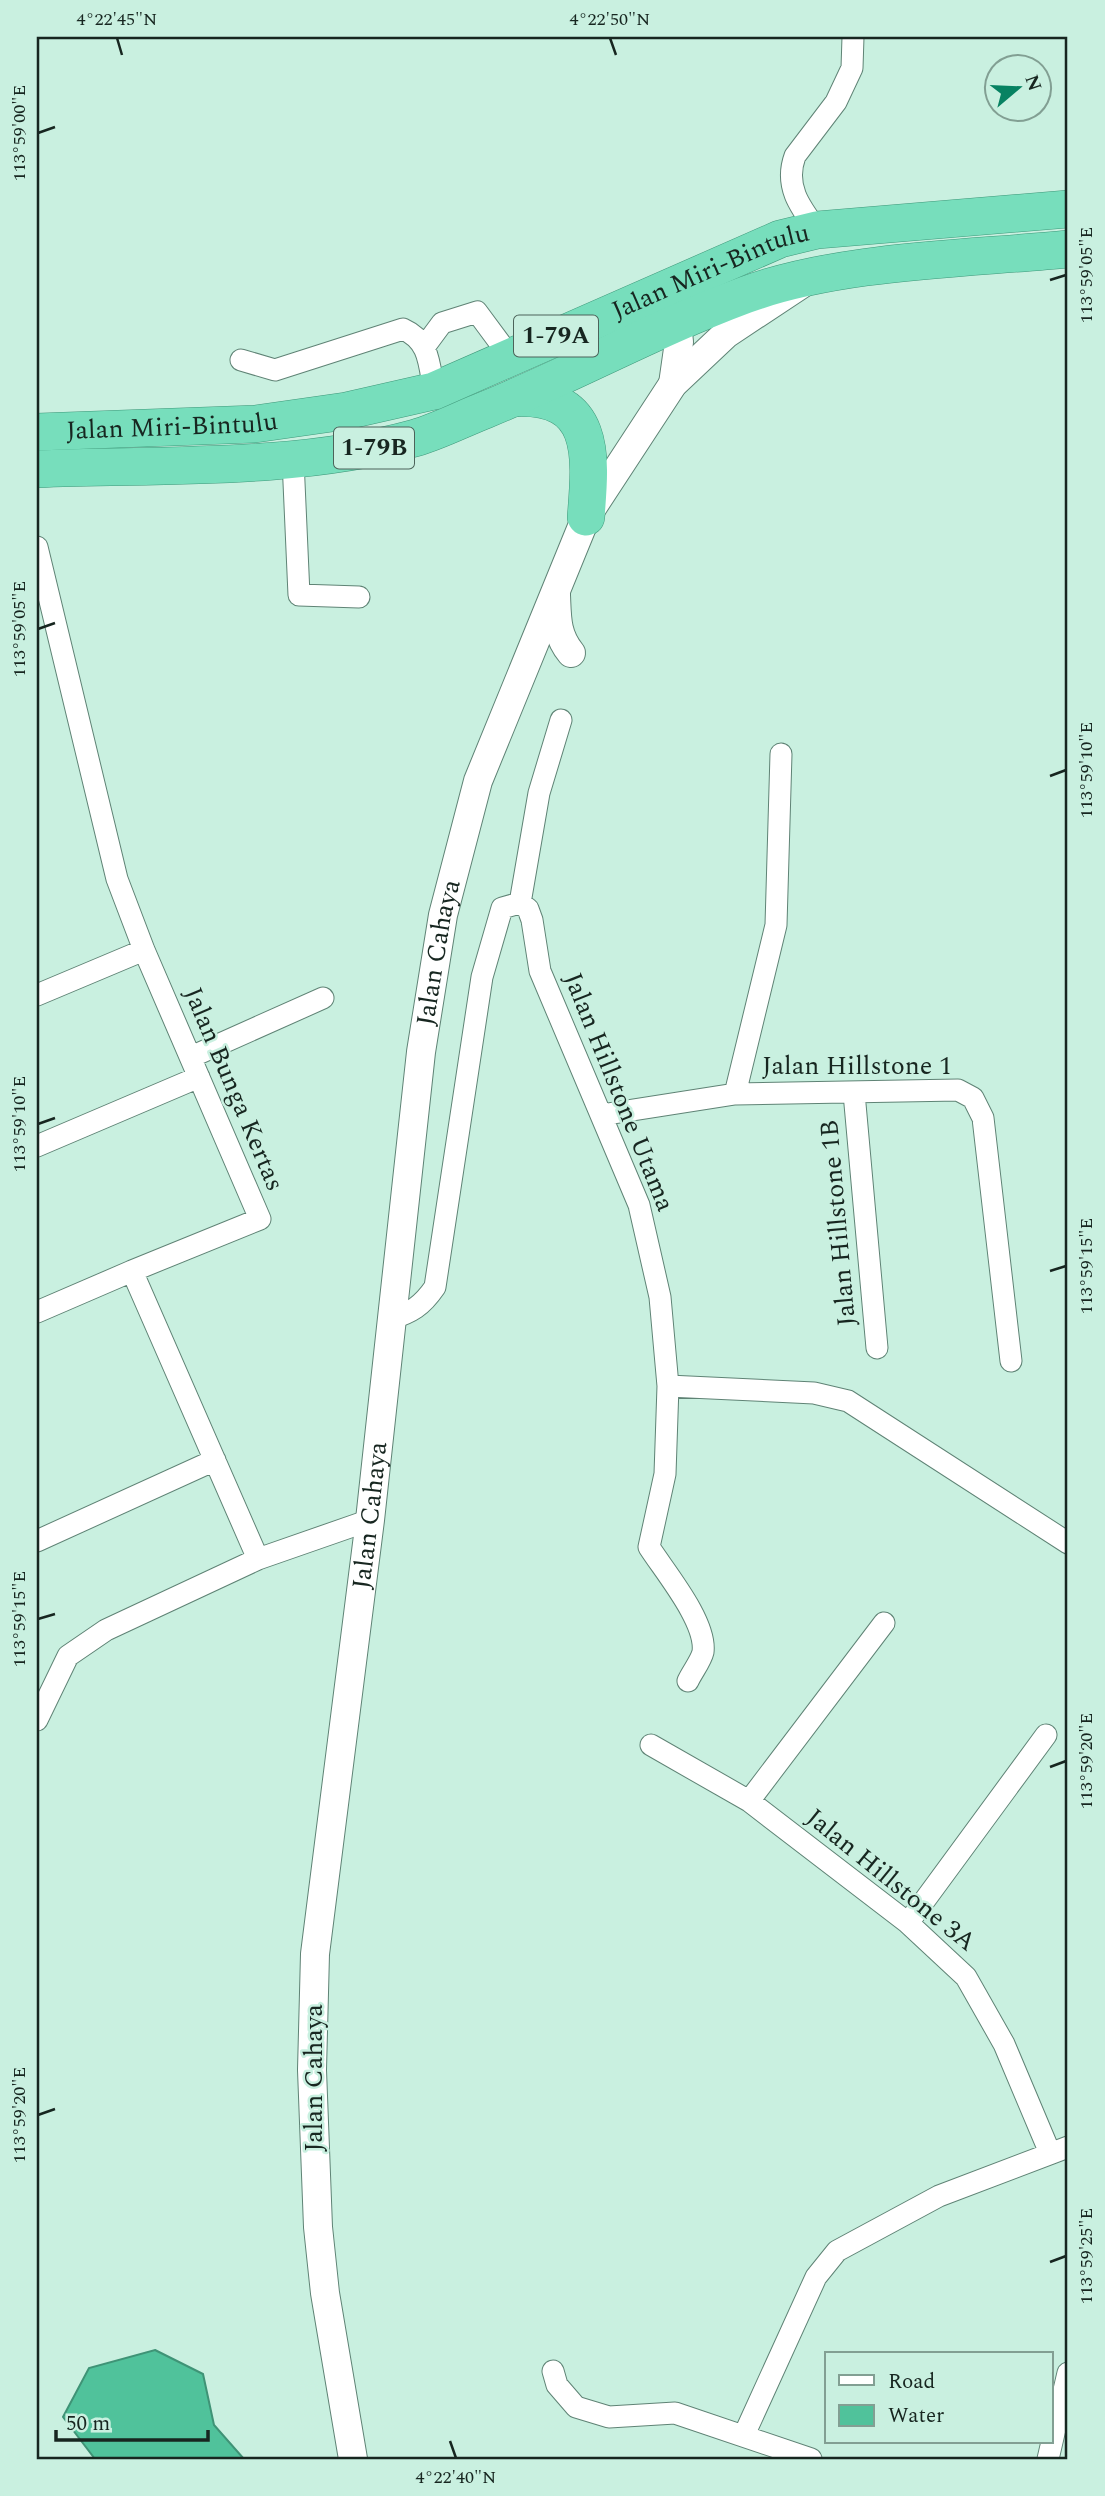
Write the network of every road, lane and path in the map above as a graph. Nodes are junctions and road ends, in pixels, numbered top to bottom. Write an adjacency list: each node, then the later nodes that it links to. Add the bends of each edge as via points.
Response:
1 (853, 37): 3 (street, via 852,68 836,102 792,166 794,199)
2 (1068, 209): 3 (highway, Jalan Miri-Bintulu / 1-79A)
3 (817, 230): 7 (highway, Jalan Miri-Bintulu / 1-79A, via 780,239)
4 (1068, 249): 5 (highway, Jalan Miri-Bintulu / 1-79B)
5 (807, 279): 6 (highway, Jalan Miri-Bintulu / 1-79B, via 746,295); 11 (street, via 726,334)
6 (677, 324): 7 (highway, via 652,314); 11 (street); 13 (highway, Jalan Miri-Bintulu / 1-79B)
7 (579, 325): 9 (highway, Jalan Miri-Bintulu / 1-79A)
8 (425, 346): 9 (street, via 442,323 477,312); 10 (street, via 417,335 403,329 275,370); 12 (street)
9 (511, 358): 12 (highway, Jalan Miri-Bintulu / 1-79A)
10 (241, 360)
11 (673, 384): 17 (street, Jalan Cahaya)
12 (434, 391): 14 (highway, Jalan Miri-Bintulu / 1-79A, via 346,411 255,424)
13 (514, 398): 15 (highway, Jalan Miri-Bintulu / 1-79B, via 418,437); 17 (highway, via 537,398 558,405 581,428 589,449)
14 (37, 432)
15 (293, 460): 16 (highway, Jalan Miri-Bintulu / 1-79B); 20 (street, via 299,595)
16 (40, 473)
17 (586, 517): 19 (street, Jalan Cahaya)
18 (37, 547): 25 (street, Jalan Bunga Kertas, via 117,879)
19 (556, 589): 21 (street, via 559,631); 36 (street, Jalan Cahaya, via 478,781 443,915 421,1052)
20 (359, 597)
21 (571, 653)
22 (561, 720): 24 (street, via 539,793)
23 (781, 754): 31 (street, via 776,925)
24 (520, 903): 32 (street, Jalan Hillstone Utama, via 532,920 540,971); 36 (street, via 502,908 482,977 435,1287 424,1304)
25 (144, 950): 26 (street); 28 (street, Jalan Bunga Kertas)
26 (37, 995)
27 (323, 998): 28 (street)
28 (191, 1057): 29 (street, Jalan Bunga Kertas)
29 (200, 1077): 33 (street); 34 (street, Jalan Bunga Kertas, via 260,1219)
30 (854, 1093): 31 (street, Jalan Hillstone 1); 37 (street, Jalan Hillstone 1B); 38 (street, Jalan Hillstone 1, via 958,1090 972,1098 983,1118)
31 (735, 1094): 32 (street, Jalan Hillstone 1)
32 (601, 1115): 39 (street, Jalan Hillstone Utama, via 639,1205 660,1297)
33 (37, 1146)
34 (132, 1272): 35 (street); 40 (street)
35 (37, 1312)
36 (390, 1319): 41 (street, Jalan Cahaya)
37 (877, 1348)
38 (1011, 1361)
39 (668, 1386): 43 (street, via 814,1393 848,1401); 46 (street, Jalan Hillstone Utama, via 666,1474 649,1547 702,1635 703,1653)
40 (215, 1460): 42 (street); 44 (street)
41 (370, 1520): 44 (street); 57 (street, Jalan Cahaya, via 315,1954 313,2016 318,2227)
42 (37, 1542)
43 (1068, 1543)
44 (258, 1559): 47 (street, via 106,1630 68,1656)
45 (884, 1623): 50 (street)
46 (688, 1681)
47 (37, 1720)
48 (1046, 1735): 51 (street)
49 (651, 1745): 50 (street, Jalan Hillstone 3A)
50 (749, 1801): 51 (street, Jalan Hillstone 3A)
51 (908, 1923): 52 (street, Jalan Hillstone 3A, via 966,1977)
52 (1059, 2150): 55 (street, via 939,2196 837,2251 816,2277)
53 (553, 2371): 55 (street, via 557,2385 576,2407 609,2417 675,2413)
54 (1068, 2373): 56 (street)
55 (744, 2435): 58 (street)
56 (1052, 2442)
57 (352, 2459)
58 (811, 2459)

